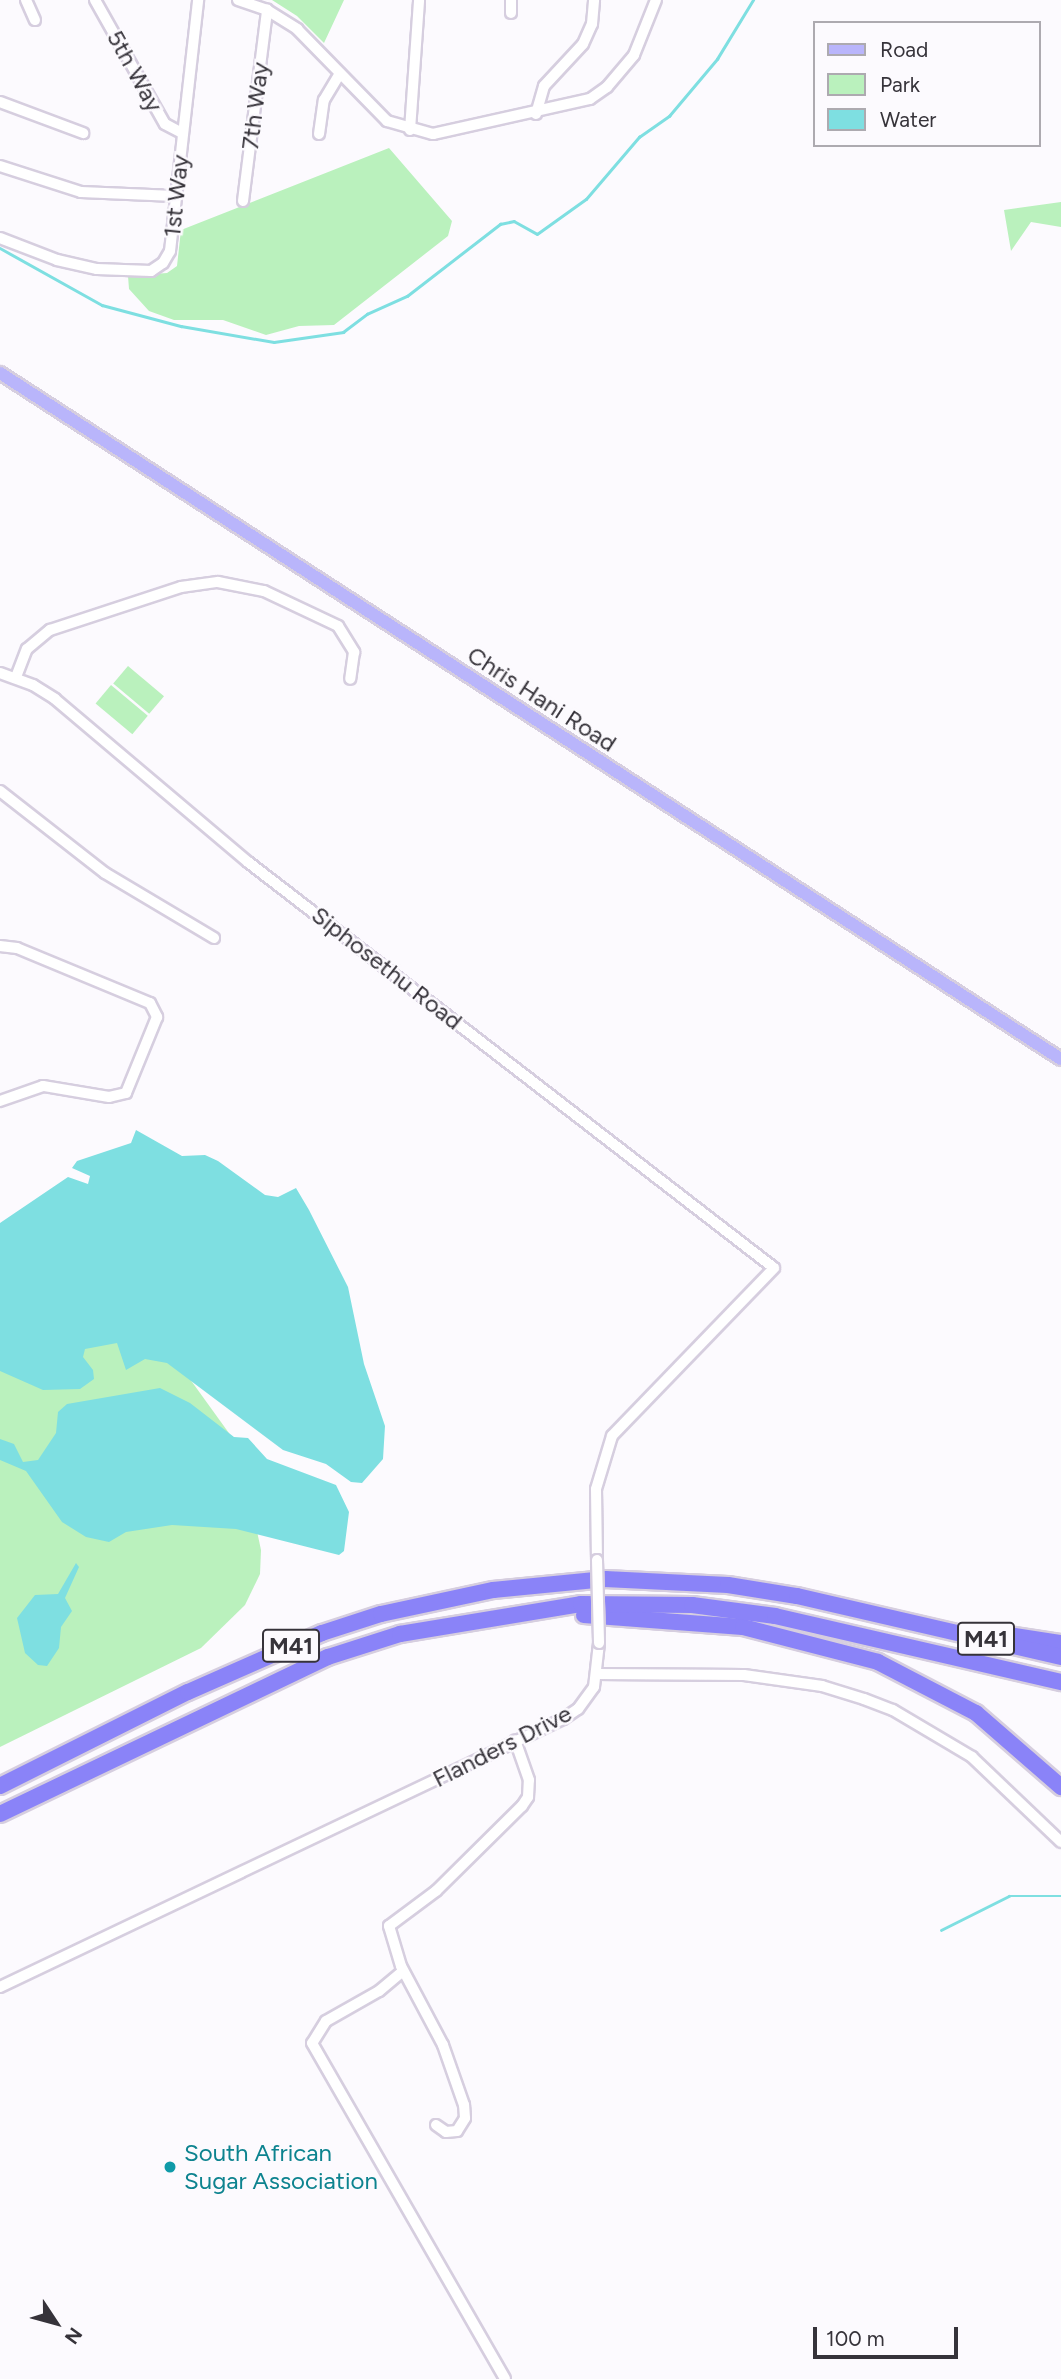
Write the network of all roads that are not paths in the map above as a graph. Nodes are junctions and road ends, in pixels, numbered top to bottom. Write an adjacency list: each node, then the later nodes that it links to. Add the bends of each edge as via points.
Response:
1 (26, 0): 11 (street)
2 (95, 0): 17 (street, 5th Way, via 165,124)
3 (198, 0): 17 (street, 1st Way)
4 (238, 0): 9 (street)
5 (419, 0): 15 (street)
6 (511, 0): 10 (street)
7 (594, 0): 14 (street, via 592,24 583,44 544,86)
8 (656, 0): 14 (street, via 634,55 607,87 575,105)
9 (267, 10): 12 (street, via 297,29); 21 (street, 7th Way)
10 (511, 13)
11 (35, 20)
12 (340, 73): 15 (street, via 387,121); 18 (street, via 324,100)
13 (0, 102): 16 (street)
14 (536, 114): 15 (street, via 433,134)
15 (410, 130)
16 (83, 133)
17 (182, 133): 20 (street, 1st Way)
18 (319, 134)
19 (0, 166): 20 (street, via 80,192)
20 (175, 196): 22 (street, 1st Way, via 170,251 163,263 150,271 80,266)
21 (243, 201)
22 (0, 238)
23 (0, 373): 30 (main road, Chris Hani Road)
24 (0, 673): 25 (street, Siphosethu Road)
25 (16, 677): 26 (street, via 27,649 50,630 181,587 218,582 264,591 338,626 354,652); 32 (street, Siphosethu Road, via 55,699 248,862)
26 (349, 679)
27 (0, 791): 28 (street, via 105,873)
28 (214, 938)
29 (0, 946): 31 (street, via 17,948 150,1003 157,1017 126,1093 109,1097 43,1086)
30 (1061, 1059)
31 (0, 1101)
32 (774, 1268): 37 (street, Flanders Drive, bridge, via 612,1436 596,1489)
33 (536, 1613): 38 (highway, M41, via 581,1604 643,1603 775,1616); 41 (highway, via 644,1617 743,1628 878,1662 976,1713); 42 (highway, M41, via 400,1634 328,1657)
34 (912, 1621): 35 (highway); 36 (highway, M41); 40 (highway, M41, via 797,1596 682,1582 605,1579 493,1590 381,1614 322,1633 188,1692)
35 (1061, 1643)
36 (1061, 1657)
37 (597, 1674): 39 (street, Flanders Drive, via 578,1709); 43 (street, via 744,1675 821,1686 864,1699 893,1710 972,1757)
38 (1061, 1682)
39 (515, 1740): 44 (street, via 525,1762 528,1797 436,1891 389,1926); 45 (street, Flanders Drive)
40 (0, 1786)
41 (1061, 1787)
42 (0, 1814)
43 (1061, 1842)
44 (403, 1971): 46 (street, via 443,2045 464,2105 465,2118 457,2131 446,2132); 47 (street, via 379,1991 326,2021 312,2043)
45 (0, 1987)
46 (436, 2126)
47 (505, 2379)

